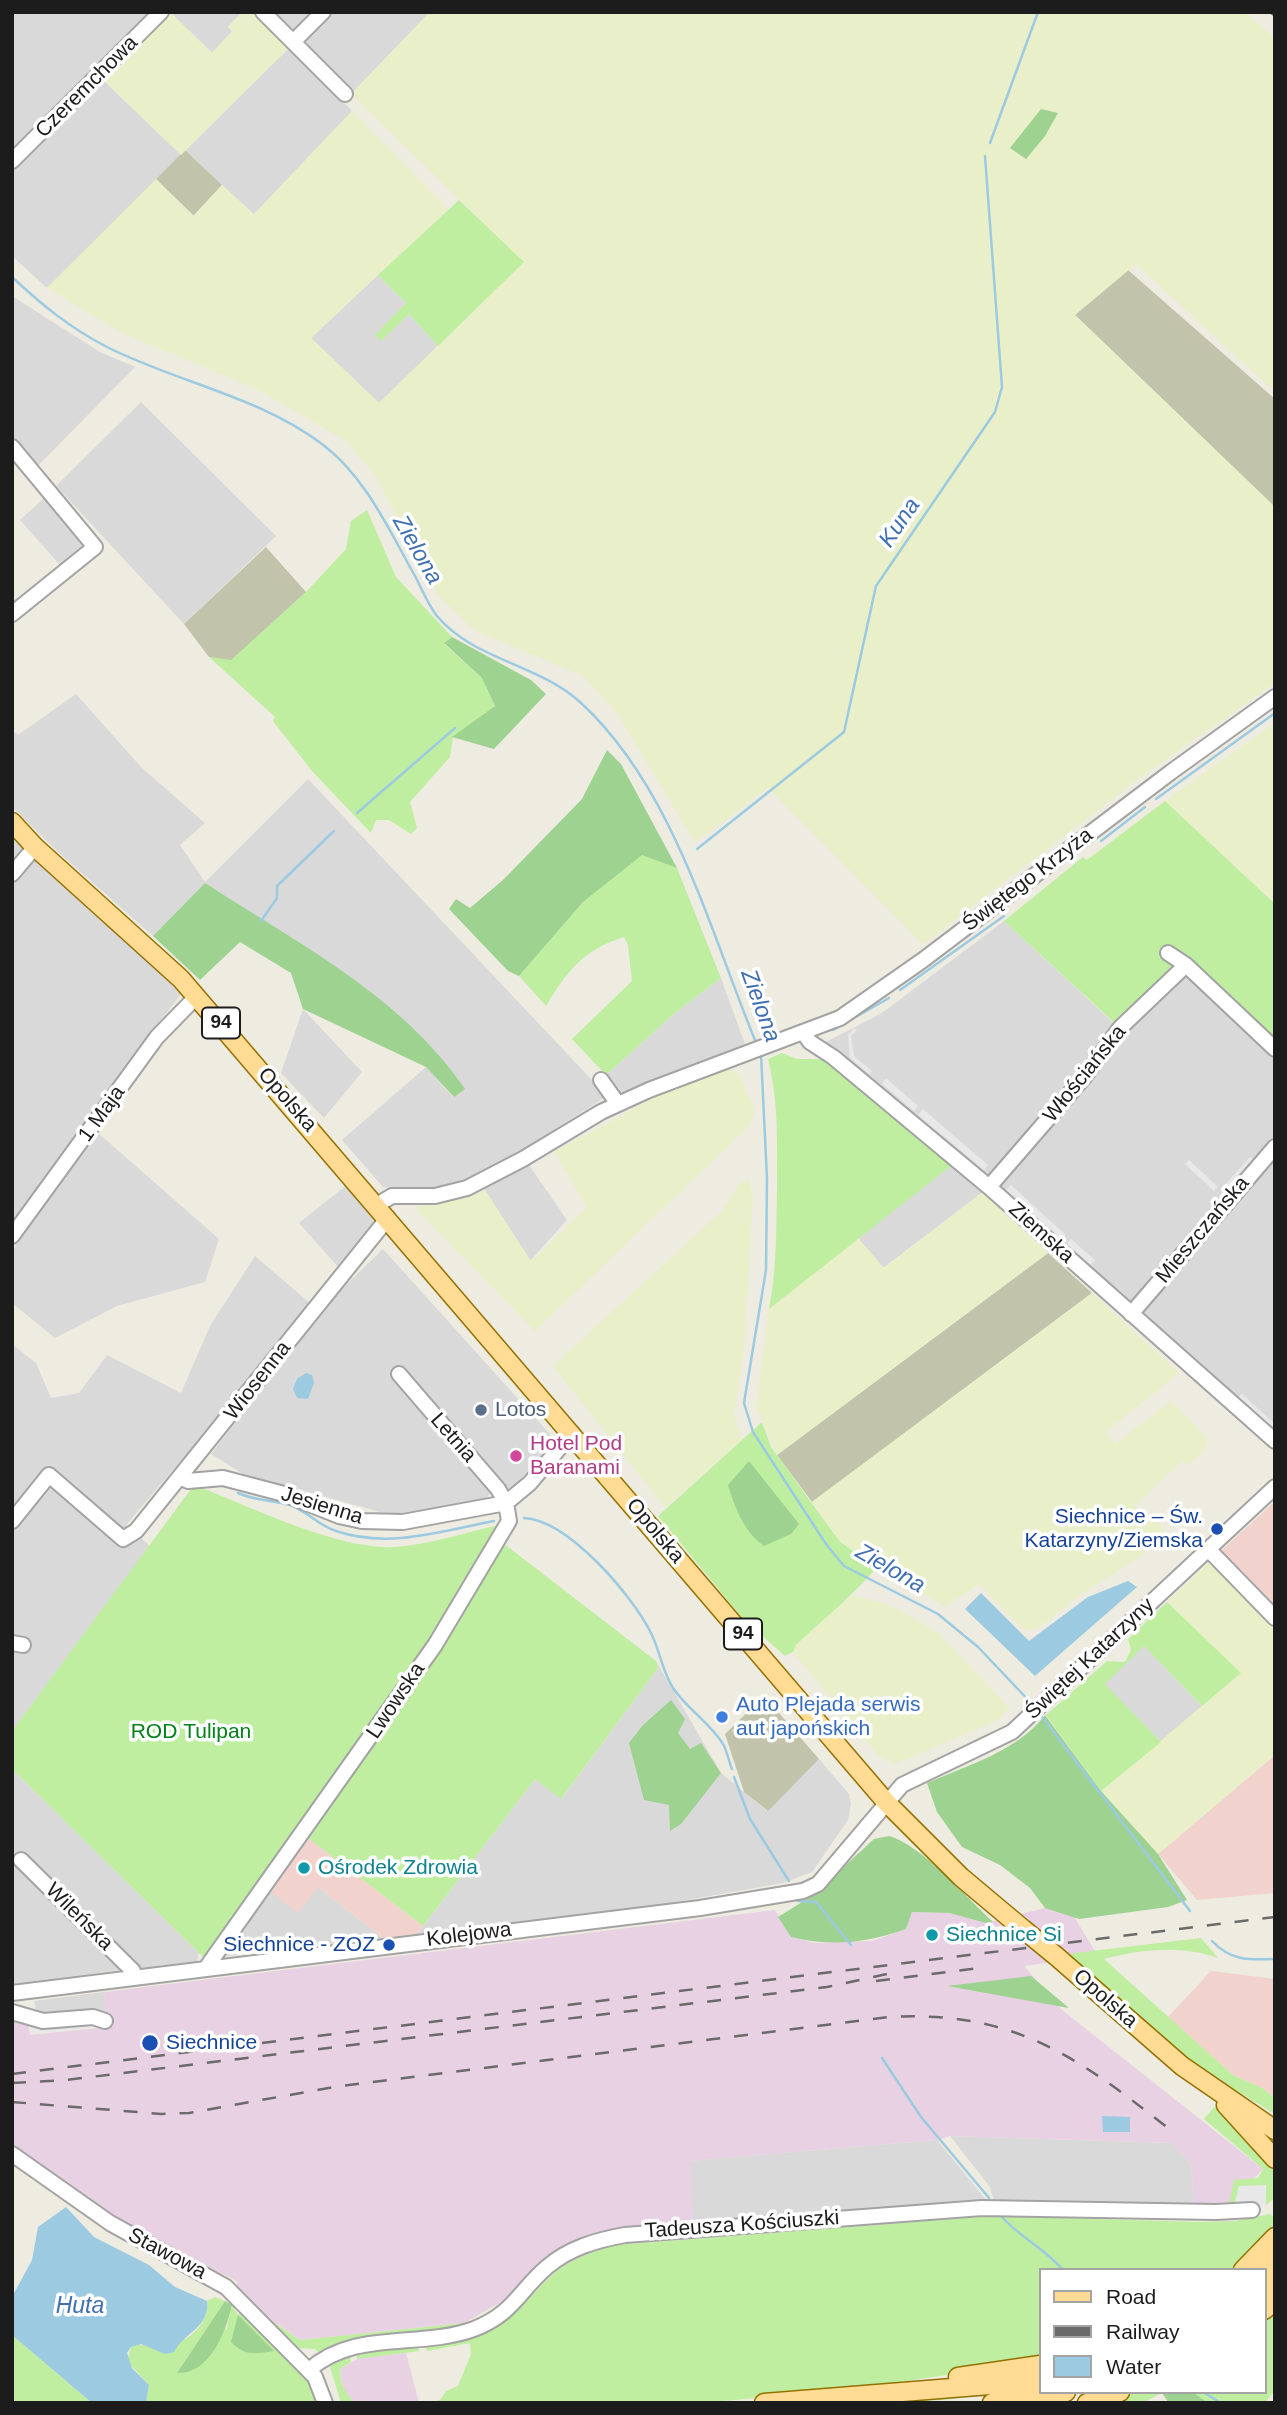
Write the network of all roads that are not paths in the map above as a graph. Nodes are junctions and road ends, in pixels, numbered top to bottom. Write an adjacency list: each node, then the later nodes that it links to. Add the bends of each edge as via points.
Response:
1 (161, 12): 6 (street, Czeremchowa)
2 (263, 12): 4 (street)
3 (323, 12): 4 (street)
4 (293, 42): 5 (street)
5 (345, 94)
6 (12, 162)
7 (12, 447): 8 (street, via 95,547)
8 (12, 614)
9 (1275, 697): 16 (street, Świętego Krzyża, via 923,960 839,1018)
10 (12, 822): 11 (main road, Opolska / 94)
11 (35, 847): 12 (street); 15 (main road, Opolska / 94, via 150,947)
12 (12, 874)
13 (1168, 953): 14 (street)
14 (1186, 965): 17 (street); 21 (street, Włościańska, via 1120,1028 1085,1076)
15 (197, 996): 22 (main road, Opolska / 94); 23 (street, 1 Maja, via 157,1037)
16 (803, 1032): 19 (street, Świętego Krzyża); 21 (street, Ziemska)
17 (1275, 1049)
18 (601, 1080): 19 (street)
19 (618, 1104): 22 (street, via 467,1188 435,1196 392,1196)
20 (1275, 1147): 24 (street, Mieszczańska)
21 (989, 1187): 24 (street, Ziemska)
22 (382, 1212): 26 (main road, Opolska / 94); 28 (street, Wiosenna, via 377,1228)
23 (12, 1236)
24 (1132, 1314): 27 (street, Ziemska)
25 (399, 1374): 30 (street, Letnia)
26 (572, 1433): 30 (street, via 530,1483); 34 (main road, Opolska / 94)
27 (1275, 1441)
28 (182, 1478): 30 (street, Jesienna, via 223,1478 284,1494 339,1516 380,1522 445,1516); 31 (street, Wiosenna, via 136,1531 122,1539 49,1475)
29 (1275, 1487): 32 (street, Świętej Katarzyny)
30 (506, 1503): 36 (street, Lwowska, via 506,1530 435,1645)
31 (12, 1521)
32 (1208, 1549): 33 (street); 34 (street, Świętej Katarzyny, via 1003,1738 902,1785)
33 (1275, 1618)
34 (886, 1802): 36 (street, Kolejowa, via 828,1875 803,1891 700,1908); 41 (main road, Opolska / 94, bridge, via 961,1877)
35 (21, 1860): 37 (street, Wileńska)
36 (205, 1968): 37 (street, Kolejowa)
37 (133, 1976): 38 (street, Kolejowa)
38 (12, 1993)
39 (12, 2012): 40 (street, via 43,2021 93,2017)
40 (104, 2021)
41 (1211, 2089): 42 (main road, Opolska / 94); 44 (main road, Opolska / 94)
42 (1275, 2130)
43 (12, 2154): 49 (street, Stawowa, via 110,2223 226,2287)
44 (1275, 2159)
45 (1252, 2210): 49 (street, Tadeusza Kościuszki, via 982,2208 625,2235 585,2244 558,2258 520,2299 476,2328 351,2347 327,2356)
46 (1275, 2237): 47 (main road)
47 (1245, 2268)
48 (1038, 2365): 53 (main road)
49 (309, 2370): 54 (street)
50 (1038, 2381): 53 (main road)
51 (1053, 2394): 56 (main road)
52 (1114, 2394): 57 (main road)
53 (847, 2395): 55 (main road)
54 (325, 2403)
55 (764, 2403)
56 (992, 2403)
57 (1087, 2403)

